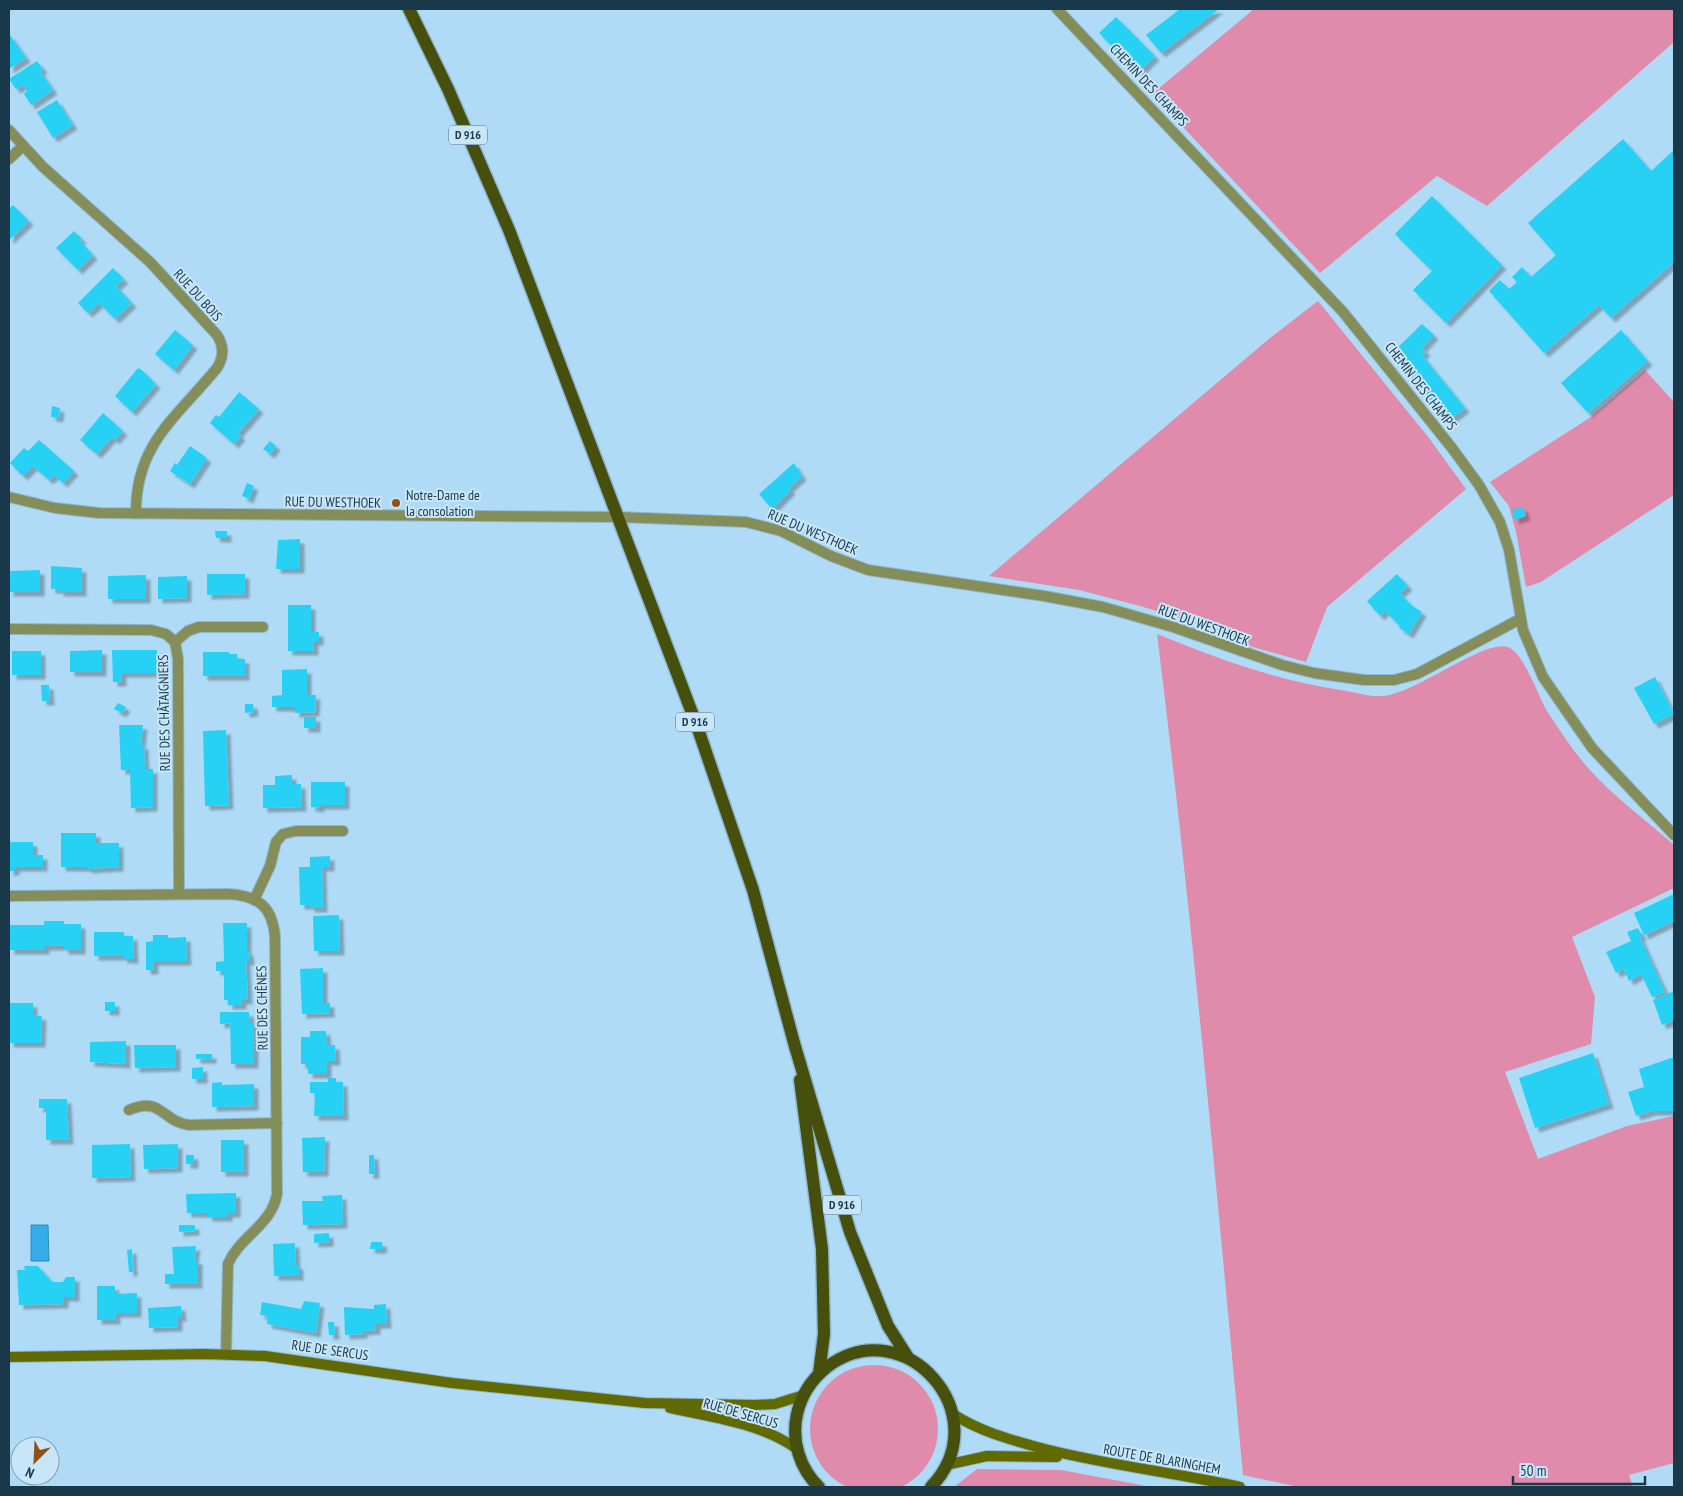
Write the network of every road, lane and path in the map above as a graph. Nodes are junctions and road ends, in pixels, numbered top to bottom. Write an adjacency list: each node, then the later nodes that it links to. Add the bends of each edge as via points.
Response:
1 (409, 9): 8 (main road, D 916, via 506,223)
2 (1057, 9): 9 (street, CHEMIN DES CHAMPS, via 1343,312 1441,433 1479,485 1500,522 1509,550)
3 (9, 130): 4 (street, RUE DU BOIS)
4 (23, 146): 5 (street); 7 (street, RUE DU BOIS, via 150,262 217,335 222,345 222,358 217,368 148,452 138,482)
5 (9, 158)
6 (9, 497): 7 (street, RUE DU WESTHOEK, via 69,511)
7 (136, 514): 8 (street, RUE DU WESTHOEK)
8 (618, 517): 9 (street, RUE DU WESTHOEK, via 757,524 787,533 868,570 1102,607 1173,627 1282,665 1348,678 1394,680 1417,674); 18 (main road, D 916, via 731,822)
9 (1520, 620): 14 (street, CHEMIN DES CHAMPS, via 1530,650 1544,676 1582,735)
10 (263, 627): 12 (street, via 199,628 188,631)
11 (9, 629): 12 (street, RUE DES CHÂTAIGNIERS, via 151,630 166,634)
12 (175, 642): 15 (street, RUE DES CHÂTAIGNIERS, via 178,658)
13 (343, 831): 17 (street, via 283,834 276,842 270,866)
14 (1674, 835)
15 (179, 894): 16 (street); 17 (street, via 238,895)
16 (9, 896)
17 (254, 900): 20 (street, RUE DES CHÊNES, via 270,915 274,928)
18 (794, 1043): 23 (main road, D 916, via 858,1254 888,1326); 24 (main road, D 916, via 822,1249 824,1334)
19 (129, 1110): 20 (street, via 153,1106 177,1122 189,1124)
20 (277, 1123): 21 (street, RUE DES CHÊNES, via 277,1194 274,1207 234,1252 228,1264)
21 (226, 1354): 22 (street, RUE DE SERCUS); 26 (street, RUE DE SERCUS, via 305,1360 452,1382)
22 (9, 1357)
23 (909, 1359): 24 (main road, via 889,1352 861,1352 841,1359); 27 (main road, via 937,1381)
24 (819, 1374): 25 (main road)
25 (804, 1395): 26 (street, RUE DE SERCUS, via 775,1404); 28 (main road, via 795,1424)
26 (645, 1403): 28 (street, RUE DE SERCUS, via 761,1430)
27 (952, 1414): 29 (street, ROUTE DE BLARINGHEM, via 992,1433); 30 (main road, via 953,1444)
28 (797, 1448): 31 (main road, via 804,1468)
29 (1078, 1458): 30 (street, ROUTE DE BLARINGHEM, via 999,1455); 33 (street, ROUTE DE BLARINGHEM)
30 (946, 1465): 32 (main road)
31 (819, 1487)
32 (931, 1487)
33 (1240, 1487)

